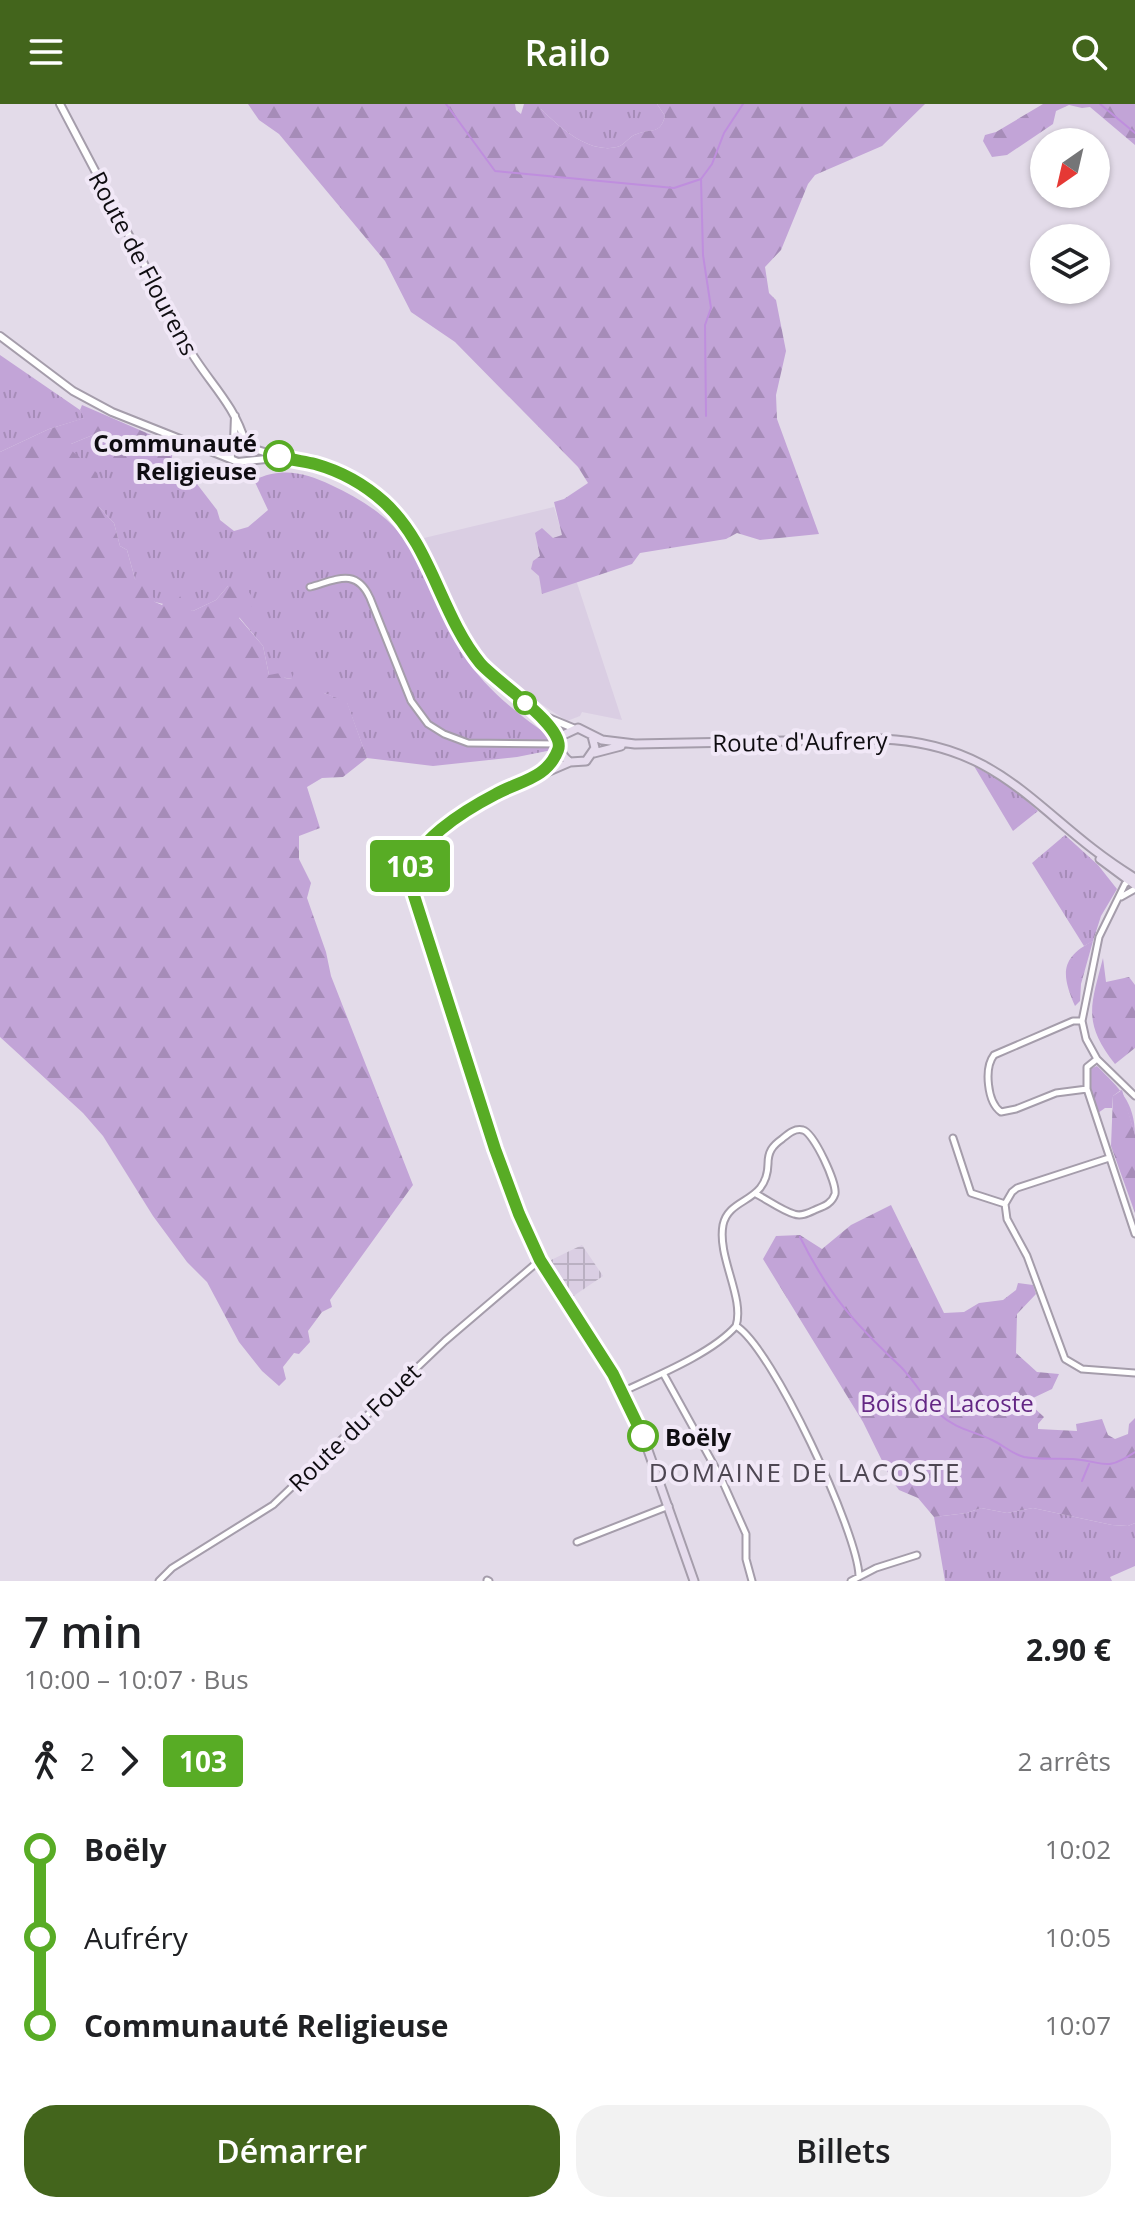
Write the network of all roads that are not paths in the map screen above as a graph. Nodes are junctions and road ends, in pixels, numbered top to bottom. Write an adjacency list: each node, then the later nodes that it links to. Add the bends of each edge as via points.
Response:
1 (60, 104): 3 (street, Route de Flourens, via 190,352)
2 (0, 336): 6 (street, via 92,402)
3 (235, 416): 4 (street); 5 (street, Route de Flourens)
4 (232, 444): 5 (street); 6 (street); 7 (street)
5 (247, 444): 8 (street); 9 (street)
6 (198, 447): 7 (street)
7 (231, 458): 9 (street)
8 (284, 458): 9 (street); 11 (street, via 348,477 393,511 418,544 467,645 488,672)
9 (247, 459)
10 (310, 587): 14 (street, via 346,577 361,582 411,701 432,727 468,743)
11 (534, 710): 12 (street); 14 (street, via 555,730)
12 (573, 728): 13 (main road); 14 (main road)
13 (592, 736): 15 (main road, Route d'Aufrery); 16 (main road)
14 (560, 744): 17 (main road); 18 (main road, via 551,762)
15 (635, 744): 16 (main road, Route d'Aufrery); 19 (main road, Route d'Aufrery, via 919,742 962,754 1014,783)
16 (594, 753): 17 (main road, via 581,763)
17 (570, 762): 18 (main road)
18 (532, 779): 30 (main road, via 496,794 450,824 418,850 409,872 501,1168)
19 (1133, 882): 20 (street); 20 (street)
20 (1120, 898): 21 (street, via 1099,937)
21 (1082, 1021): 22 (street); 23 (street, via 994,1055 988,1067 992,1102 1001,1112 1056,1093)
22 (1097, 1059): 23 (street, via 1087,1067); 24 (street)
23 (1087, 1089): 26 (street)
24 (1135, 1096)
25 (953, 1138): 28 (street, via 971,1193)
26 (1109, 1158): 28 (street, via 1017,1188); 29 (street)
27 (756, 1194): 27 (street, via 774,1145 793,1131 811,1135 834,1185 829,1203 796,1215); 31 (street, via 733,1209 723,1227 729,1280 739,1309)
28 (1005, 1204): 33 (street, via 1065,1359 1082,1369)
29 (1135, 1234)
30 (540, 1260): 34 (main road); 39 (street, Route du Fouet, via 445,1341 273,1505)
31 (736, 1326): 32 (street); 38 (street, via 766,1362 810,1444 838,1504)
32 (663, 1373): 34 (street); 41 (street, via 746,1534)
33 (1135, 1373)
34 (622, 1392): 35 (main road)
35 (669, 1506): 36 (street); 40 (main road)
36 (577, 1542)
37 (917, 1555): 38 (street)
38 (859, 1576): 42 (street)
39 (159, 1581)
40 (694, 1581)
41 (752, 1581)
42 (851, 1581)

